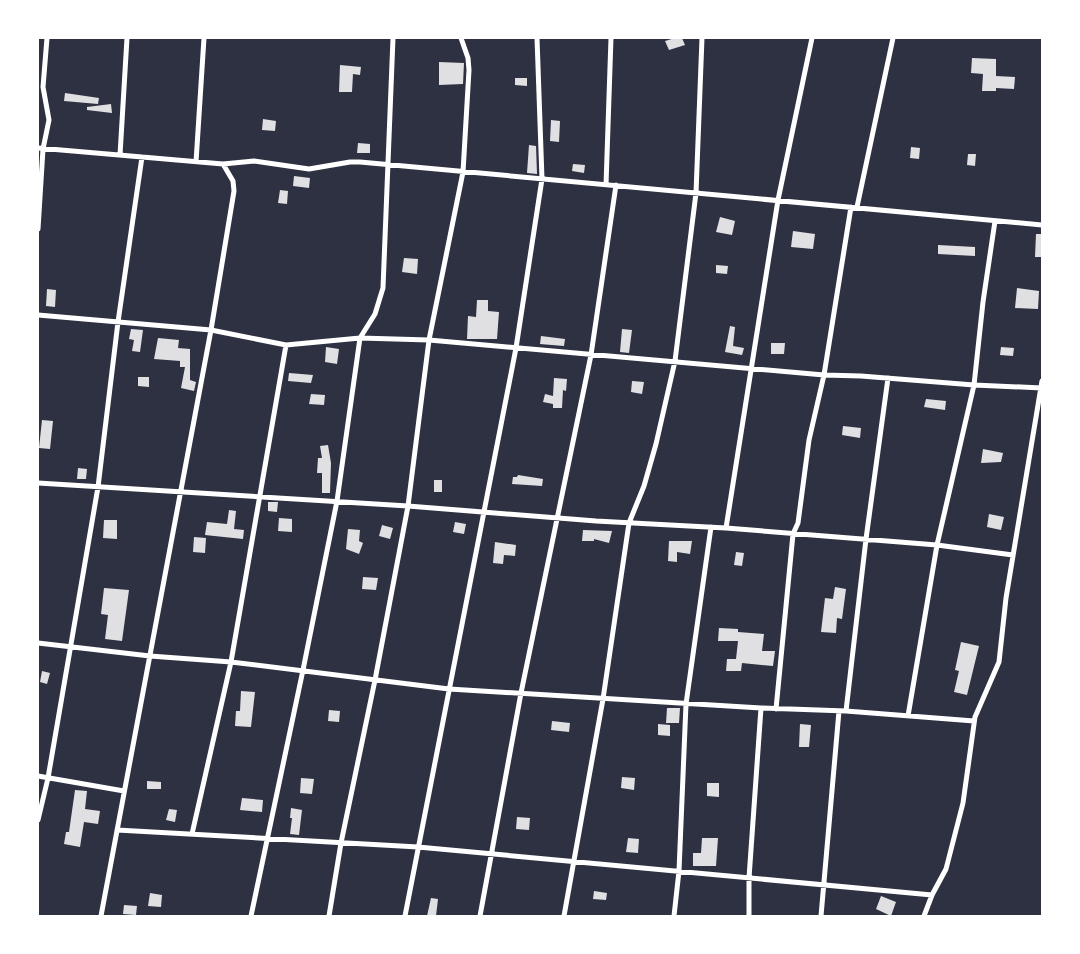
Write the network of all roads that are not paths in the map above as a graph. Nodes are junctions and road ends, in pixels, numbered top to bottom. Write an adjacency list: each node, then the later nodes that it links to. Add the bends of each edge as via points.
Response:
1 (47, 38): 11 (street, via 43,87 49,120)
2 (127, 38): 12 (street)
3 (204, 38): 14 (street)
4 (393, 38): 16 (street)
5 (461, 38): 17 (street, via 469,70)
6 (537, 38): 18 (street)
7 (612, 38): 19 (street)
8 (702, 38): 21 (street)
9 (812, 38): 22 (street)
10 (892, 38): 24 (street)
11 (40, 148): 12 (street); 27 (street)
12 (120, 155): 13 (street)
13 (142, 157): 14 (street); 29 (street)
14 (196, 162): 15 (street)
15 (223, 164): 16 (street, via 254,161 309,169 350,162); 30 (street, via 233,181 234,191)
16 (389, 165): 17 (street); 31 (street, via 383,288 375,314)
17 (463, 172): 18 (street); 32 (street)
18 (542, 179): 19 (street); 34 (street)
19 (606, 185): 20 (street)
20 (616, 185): 21 (street); 35 (street)
21 (696, 193): 22 (street); 36 (street)
22 (778, 200): 23 (street); 37 (street)
23 (851, 207): 24 (street); 38 (street)
24 (857, 207): 25 (street)
25 (995, 221): 26 (street); 41 (street)
26 (1042, 224)
27 (38, 229)
28 (38, 315): 29 (street)
29 (118, 322): 30 (street); 44 (street)
30 (211, 330): 33 (street); 45 (street)
31 (360, 338): 32 (street); 33 (street); 47 (street)
32 (429, 340): 34 (street); 48 (street)
33 (286, 345): 46 (street)
34 (516, 348): 35 (street); 49 (street)
35 (591, 355): 36 (street); 50 (street)
36 (675, 361): 37 (street); 51 (street, via 656,444)
37 (752, 369): 38 (street); 53 (street)
38 (824, 375): 39 (street); 54 (street, via 810,440 798,523)
39 (888, 378): 41 (street); 55 (street)
40 (1042, 381): 42 (street)
41 (974, 386): 42 (street); 56 (street)
42 (1042, 388): 57 (street)
43 (38, 483): 44 (street)
44 (98, 488): 45 (street); 59 (street)
45 (181, 492): 46 (street); 60 (street)
46 (260, 497): 47 (street); 61 (street)
47 (336, 501): 48 (street); 62 (street)
48 (408, 506): 49 (street); 63 (street)
49 (484, 512): 50 (street); 64 (street)
50 (557, 518): 51 (street); 65 (street)
51 (629, 523): 52 (street); 66 (street)
52 (711, 527): 53 (street); 67 (street)
53 (726, 528): 54 (street)
54 (793, 534): 55 (street); 69 (street)
55 (866, 539): 56 (street); 71 (street)
56 (937, 546): 57 (street); 72 (street)
57 (1013, 555): 73 (street, via 999,662)
58 (38, 643): 59 (street)
59 (71, 647): 60 (street); 75 (street)
60 (150, 656): 61 (street); 76 (street)
61 (231, 662): 62 (street); 79 (street)
62 (304, 670): 63 (street); 80 (street)
63 (374, 680): 64 (street); 81 (street)
64 (449, 688): 65 (street); 82 (street)
65 (521, 693): 66 (street); 83 (street)
66 (603, 699): 67 (street); 84 (street)
67 (686, 704): 68 (street); 85 (street)
68 (761, 708): 69 (street); 86 (street)
69 (776, 709): 70 (street)
70 (839, 711): 71 (street); 87 (street)
71 (846, 711): 72 (street)
72 (908, 716): 73 (street)
73 (974, 721): 88 (street, via 963,803 946,869)
74 (38, 776): 75 (street)
75 (48, 778): 76 (street); 77 (street)
76 (124, 791): 78 (street)
77 (38, 820)
78 (117, 830): 79 (street); 89 (street)
79 (192, 834): 80 (street)
80 (268, 838): 81 (street); 90 (street)
81 (341, 843): 82 (street); 91 (street)
82 (418, 846): 83 (street); 92 (street)
83 (492, 854): 84 (street); 93 (street)
84 (573, 860): 85 (street); 94 (street)
85 (679, 871): 86 (street); 95 (street)
86 (749, 878): 87 (street); 96 (street)
87 (825, 885): 88 (street); 97 (street)
88 (932, 895): 98 (street)
89 (101, 916)
90 (251, 916)
91 (329, 916)
92 (405, 916)
93 (480, 916)
94 (564, 916)
95 (674, 916)
96 (749, 916)
97 (822, 916)
98 (924, 916)

